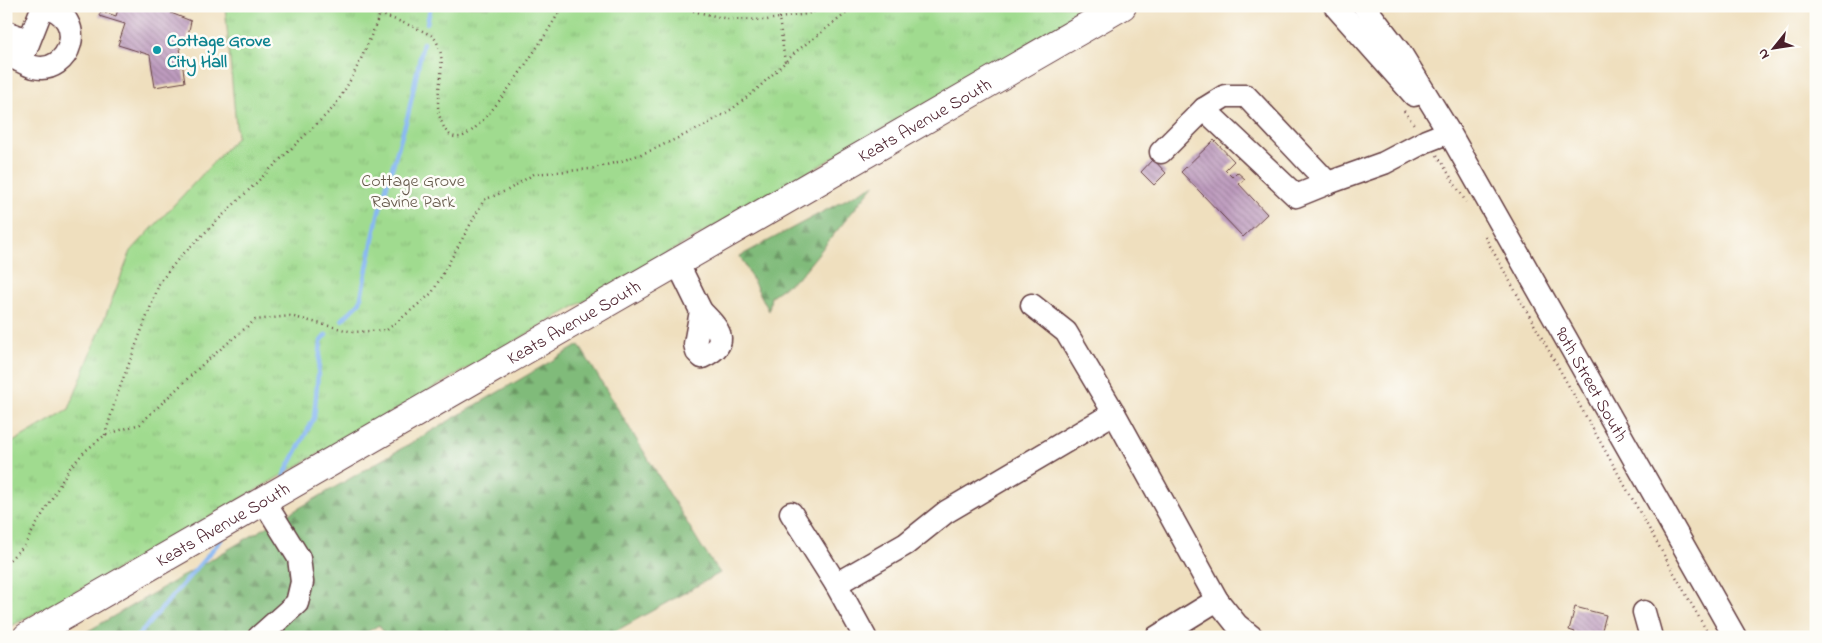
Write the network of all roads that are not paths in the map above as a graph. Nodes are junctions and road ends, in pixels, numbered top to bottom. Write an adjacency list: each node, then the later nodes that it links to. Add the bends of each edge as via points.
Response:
1 (44, 6): 6 (street); 6 (street, via 62,14 70,26 68,50 51,66 35,67)
2 (1122, 6): 11 (main road, Keats Avenue South)
3 (1334, 6): 8 (street, 90th Street South)
4 (1364, 6): 8 (street, 90th Street South, via 1400,54)
5 (6, 32): 6 (street, via 22,38)
6 (15, 53)
7 (1204, 108): 9 (street); 10 (street, via 1296,196); 10 (street, via 1225,96 1246,96)
8 (1450, 132): 10 (street, via 1384,163); 26 (street, 90th Street South)
9 (1161, 152)
10 (1328, 183)
11 (677, 262): 13 (street); 15 (main road, Keats Avenue South)
12 (1032, 305): 14 (street, via 1066,332)
13 (701, 310)
14 (1114, 413): 17 (street, via 946,512 906,544); 18 (street)
15 (263, 500): 20 (main road, Keats Avenue South); 21 (street, via 299,558 302,582 296,603)
16 (792, 513): 17 (street)
17 (836, 584): 22 (street)
18 (1217, 600): 23 (street); 24 (street, via 1237,625)
19 (1644, 612): 25 (street)
20 (27, 637)
21 (259, 637)
22 (865, 637)
23 (1157, 637)
24 (1252, 637)
25 (1651, 637)
26 (1735, 637)

